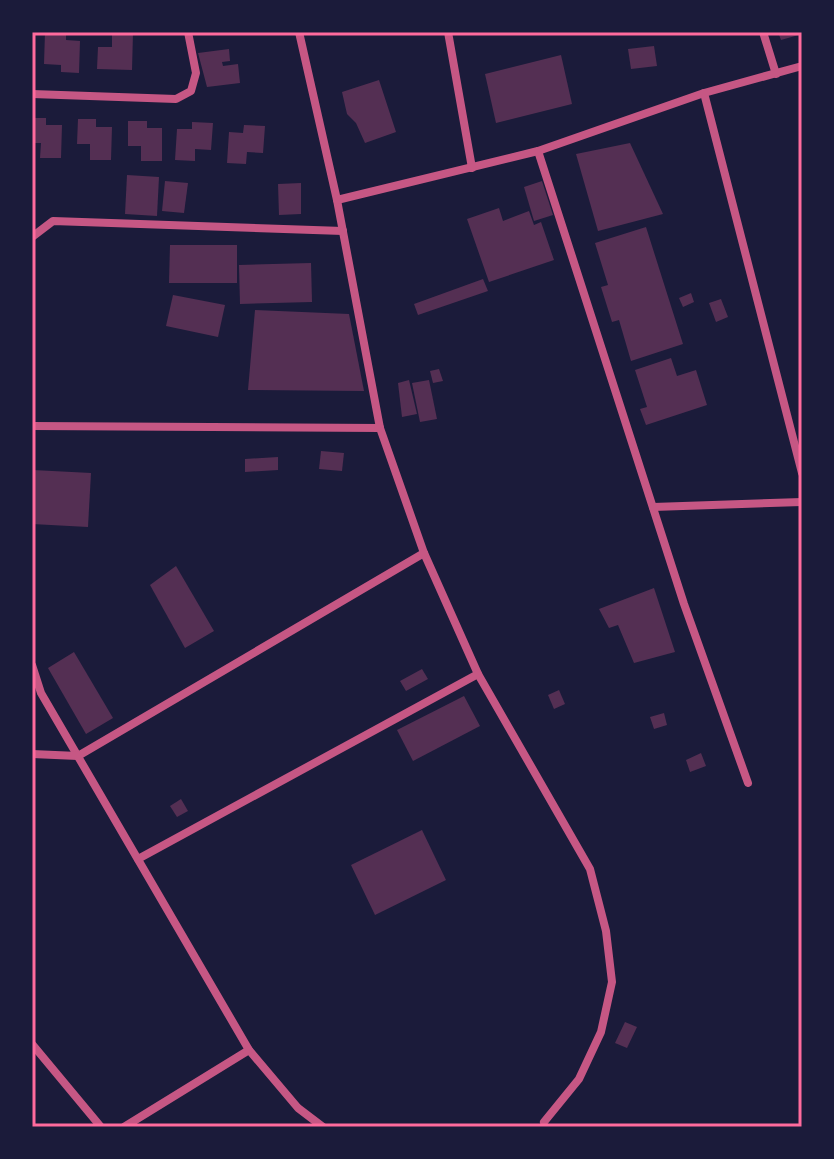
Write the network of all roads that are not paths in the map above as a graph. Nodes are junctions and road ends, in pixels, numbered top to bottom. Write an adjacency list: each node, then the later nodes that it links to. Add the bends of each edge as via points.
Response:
1 (188, 32): 8 (street, via 196,73 191,91 176,99)
2 (299, 32): 11 (street)
3 (448, 32): 10 (street)
4 (763, 32): 6 (street)
5 (802, 66): 6 (street)
6 (776, 74): 7 (street)
7 (704, 93): 9 (street); 16 (street)
8 (32, 94)
9 (538, 151): 10 (street); 18 (street)
10 (472, 168): 11 (street)
11 (337, 200): 12 (street)
12 (343, 231): 13 (street, via 53,221); 15 (street)
13 (32, 237)
14 (32, 426): 15 (street)
15 (380, 428): 19 (street)
16 (802, 473)
17 (802, 502): 18 (street)
18 (653, 507): 24 (street)
19 (424, 553): 21 (street); 23 (street)
20 (32, 665): 23 (street, via 41,693)
21 (478, 674): 25 (street); 28 (street, via 590,869 606,931 612,982 601,1032 579,1079)
22 (32, 754): 23 (street)
23 (78, 756): 25 (street)
24 (748, 783)
25 (138, 859): 27 (street)
26 (32, 1044): 29 (street)
27 (249, 1050): 30 (street); 31 (street, via 298,1108)
28 (542, 1125)
29 (101, 1127)
30 (124, 1127)
31 (323, 1127)

